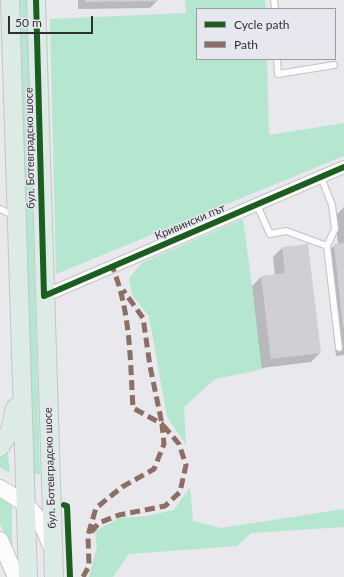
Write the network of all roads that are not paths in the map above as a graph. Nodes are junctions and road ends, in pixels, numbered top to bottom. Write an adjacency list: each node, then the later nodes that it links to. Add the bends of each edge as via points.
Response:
1 (10, 0): 8 (main road, бул. Ботевградско шосе)
2 (36, 0): 10 (main road, бул. Ботевградско шосе)
3 (278, 60): 4 (lane, via 278,74)
4 (334, 65)
5 (344, 167): 6 (street, Кривински път)
6 (321, 177): 7 (street, Кривински път); 9 (lane, via 332,205 335,230)
7 (257, 205): 9 (lane, via 270,234 286,231); 10 (street, Кривински път)
8 (8, 213): 12 (main road, бул. Ботевградско шосе)
9 (327, 246): 11 (lane)
10 (44, 296): 17 (main road, бул. Ботевградско шосе)
11 (339, 348)
12 (21, 376): 13 (main road, via 10,431); 15 (main road, бул. Ботевградско шосе)
13 (0, 447)
14 (0, 488): 15 (main road)
15 (25, 503): 17 (main road, via 35,512 44,527); 19 (main road, бул. Ботевградско шосе)
16 (0, 540): 18 (main road)
17 (53, 554): 20 (main road, бул. Ботевградско шосе)
18 (16, 577)
19 (28, 577)
20 (54, 577)

